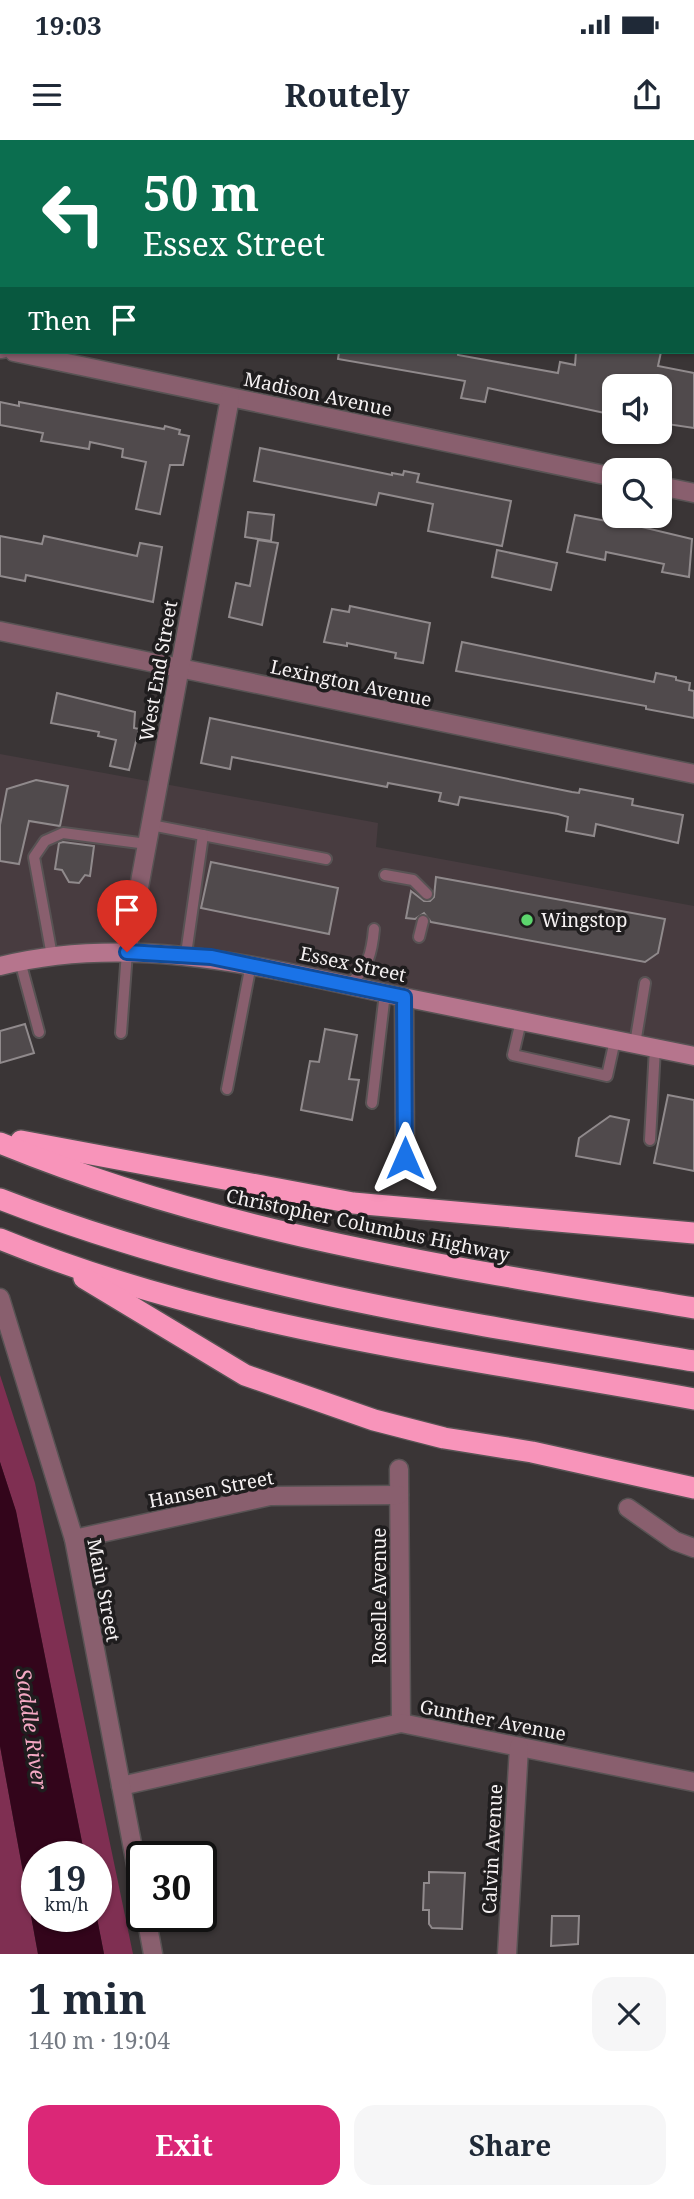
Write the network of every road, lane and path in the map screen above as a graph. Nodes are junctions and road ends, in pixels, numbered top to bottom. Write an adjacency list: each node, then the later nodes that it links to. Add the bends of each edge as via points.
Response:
1 (23, 354): 2 (street, Madison Avenue)
2 (230, 398): 3 (street, Madison Avenue); 7 (street, West End Street)
3 (602, 475)
4 (672, 488): 5 (street)
5 (694, 493)
6 (0, 631): 7 (street, Lexington Avenue)
7 (179, 669): 8 (street, Lexington Avenue); 9 (street, West End Street)
8 (694, 774)
9 (151, 825): 10 (lane); 11 (street, West End Street)
10 (203, 835): 12 (lane); 19 (lane)
11 (147, 844): 18 (street, West End Street); 20 (lane, via 63,834 45,841 34,858)
12 (326, 859)
13 (385, 875): 14 (lane, via 413,880)
14 (427, 894)
15 (423, 921): 17 (lane)
16 (374, 929): 25 (lane, via 365,968)
17 (419, 937)
18 (127, 952): 19 (main road, Essex Street); 20 (main road, Essex Street); 30 (lane)
19 (186, 954): 22 (main road, Essex Street)
20 (52, 956): 21 (main road, Essex Street)
21 (20, 961): 23 (main road, Essex Street); 29 (lane)
22 (251, 964): 25 (main road, Essex Street); 35 (lane)
23 (0, 967)
24 (645, 982): 32 (lane)
25 (348, 985): 26 (main road, Essex Street)
26 (385, 993): 27 (main road, Essex Street); 36 (lane)
27 (404, 997): 28 (main road, Essex Street); 40 (street)
28 (521, 1021): 31 (main road, Essex Street); 31 (lane, via 513,1055 607,1076)
29 (38, 1032)
30 (121, 1033)
31 (615, 1040): 32 (main road, Essex Street)
32 (635, 1044): 33 (main road, Essex Street)
33 (655, 1048): 34 (main road, Essex Street); 38 (lane)
34 (694, 1056)
35 (227, 1089)
36 (372, 1102)
37 (0, 1137): 42 (highway, via 353,1203)
38 (650, 1140)
39 (0, 1143): 46 (highway, Christopher Columbus Highway, via 170,1204 310,1240)
40 (405, 1158)
41 (0, 1199): 47 (highway, via 135,1248 276,1286)
42 (694, 1233)
43 (3, 1241): 44 (highway)
44 (49, 1257): 48 (highway, via 274,1323); 50 (highway, via 245,1375 374,1420 444,1438 532,1452)
45 (0, 1298): 53 (street, Main Street)
46 (694, 1308)
47 (694, 1361)
48 (694, 1399)
49 (399, 1469): 51 (street, Roselle Avenue)
50 (694, 1488)
51 (399, 1495): 53 (street, Hansen Street, via 270,1496); 55 (street, Roselle Avenue)
52 (628, 1508): 54 (street, via 675,1541)
53 (74, 1539): 58 (street, Main Street)
54 (694, 1548)
55 (401, 1723): 56 (street, Gunther Avenue); 58 (street, Gunther Avenue)
56 (519, 1747): 57 (street, Gunther Avenue); 62 (street, Calvin Avenue)
57 (694, 1782)
58 (121, 1786): 59 (street, Main Street)
59 (132, 1841)
60 (149, 1932): 61 (street)
61 (153, 1954)
62 (507, 1954)

